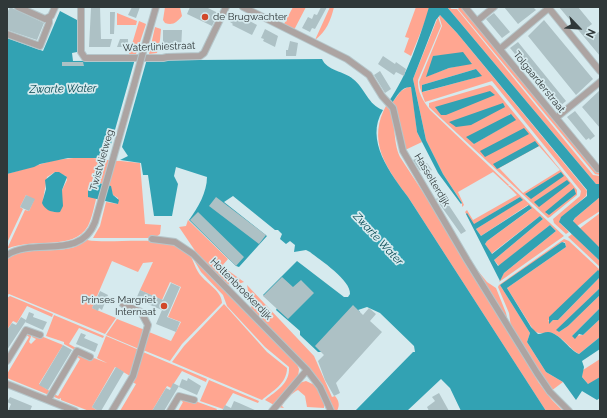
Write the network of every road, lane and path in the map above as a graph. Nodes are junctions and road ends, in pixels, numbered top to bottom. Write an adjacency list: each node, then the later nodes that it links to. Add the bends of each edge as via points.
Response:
1 (18, 7): 10 (street, via 45,19)
2 (55, 7): 10 (street)
3 (81, 7): 5 (street, Waterliniestraat, via 81,52 85,58 200,56 204,53)
4 (156, 7): 19 (street, Twistvlietweg, bridge, via 92,228 77,242 62,246 21,248)
5 (226, 7)
6 (243, 7): 33 (street, Hasselterdijk, via 347,59 369,76 389,103 408,162 537,373 550,392)
7 (465, 7): 11 (street, Tolgaarderstraat)
8 (494, 7): 11 (street)
9 (549, 7): 13 (street); 14 (street)
10 (49, 18): 12 (street, via 40,46)
11 (477, 21): 13 (street, Tolgaarderstraat)
12 (7, 34)
13 (500, 49): 16 (street, Tolgaarderstraat)
14 (600, 71)
15 (600, 82): 16 (street)
16 (556, 118): 17 (street, Tolgaarderstraat)
17 (599, 168)
18 (152, 239): 24 (street, Holtenbroekerdijk, via 175,242 190,251)
19 (7, 255)
20 (123, 304): 29 (street, via 141,312 148,325 133,376)
21 (40, 335): 23 (street, via 26,330)
22 (90, 357): 26 (street, via 77,351)
23 (7, 361)
24 (307, 370): 31 (street); 32 (street, Holtenbroekerdijk, via 320,387)
25 (7, 385): 26 (street)
26 (48, 400): 28 (street)
27 (194, 400): 30 (street, via 179,396)
28 (75, 411)
29 (112, 411)
30 (170, 411)
31 (272, 411)
32 (331, 411)
33 (569, 411)

